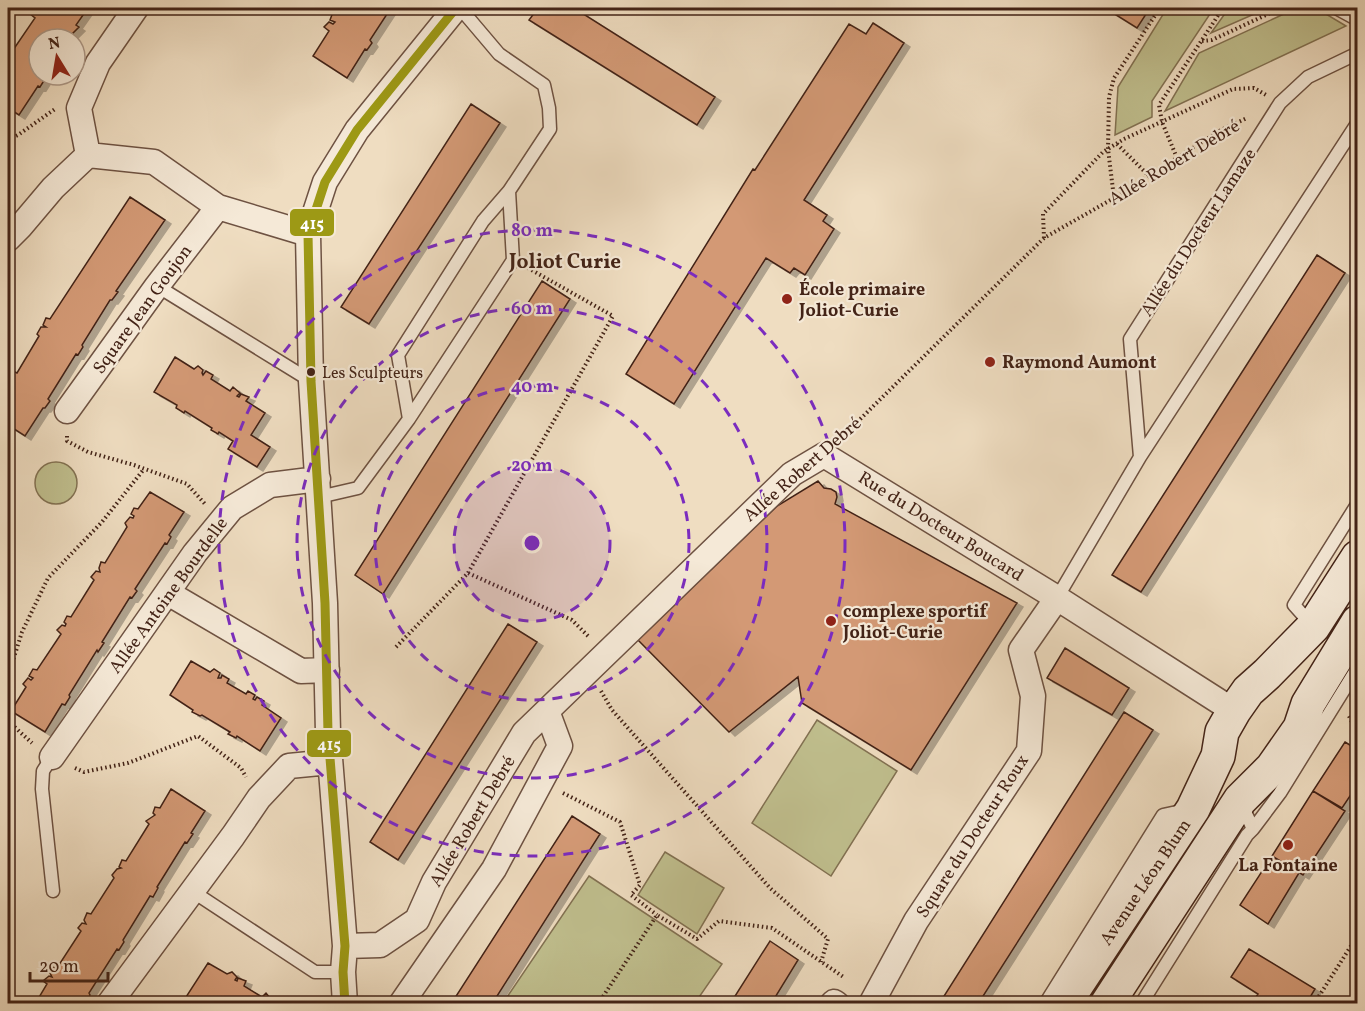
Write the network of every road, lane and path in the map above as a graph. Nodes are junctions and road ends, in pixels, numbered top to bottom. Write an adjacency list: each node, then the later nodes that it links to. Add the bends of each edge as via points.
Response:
1 (136, 8): 11 (street, via 98,63)
2 (458, 8): 20 (lane, via 499,54 544,85 549,129); 24 (street, via 357,130 325,182)
3 (1160, 8): 16 (path, via 1114,78 1109,97)
4 (1223, 8): 8 (path)
5 (1281, 8): 8 (path, via 1212,40)
6 (1336, 8): 7 (lane)
7 (1358, 20)
8 (1201, 41): 12 (path, via 1159,105)
9 (1358, 53): 10 (lane, Allée du Docteur Lamaze, via 1308,77)
10 (1280, 103): 12 (path, via 1254,88 1233,89); 18 (path, Allée Robert Debré, via 1221,130); 32 (lane, Allée du Docteur Lamaze, via 1130,339)
11 (79, 108): 14 (path, via 60,106); 17 (street)
12 (1162, 122): 15 (path); 18 (path)
13 (1358, 122): 32 (lane)
14 (8, 140)
15 (1117, 144): 16 (path); 19 (path)
16 (1108, 149): 21 (path); 25 (path, via 1043,214)
17 (88, 155): 22 (street, via 154,162); 23 (street)
18 (1177, 158): 19 (path, Allée Robert Debré)
19 (1149, 176): 21 (path, Allée Robert Debré)
20 (508, 191): 26 (lane); 30 (lane, via 483,222 398,355)
21 (1114, 198): 25 (path, Allée Robert Debré)
22 (218, 207): 24 (street); 27 (street, Square Jean Goujon)
23 (12, 230)
24 (308, 234): 28 (street)
25 (1044, 238): 31 (path, Allée Robert Debré)
26 (513, 260): 30 (lane); 38 (path, via 613,316)
27 (157, 286): 28 (lane); 29 (street, Square Jean Goujon)
28 (311, 381): 34 (street)
29 (67, 411): 33 (path, via 67,441 88,452)
30 (409, 419): 34 (lane, via 358,488)
31 (824, 454): 40 (street, Rue du Docteur Boucard); 44 (street, Allée Robert Debré, via 792,474)
32 (1140, 457): 40 (lane)
33 (144, 469): 36 (path, via 188,484); 49 (path, via 102,522 48,578 22,632)
34 (318, 488): 36 (street, Allée Antoine Bourdelle, via 270,485 232,508); 46 (street)
35 (1358, 503): 42 (lane, via 1294,605)
36 (220, 522): 39 (street, Allée Antoine Bourdelle)
37 (1358, 557): 42 (main road, Avenue Léon Blum)
38 (468, 573): 43 (path); 44 (path, via 572,620)
39 (168, 593): 46 (street, via 301,671); 55 (street, Allée Antoine Bourdelle)
40 (1057, 598): 52 (street); 69 (street, Square du Docteur Roux, via 1021,650 1033,696 1029,751 916,921)
41 (1358, 622): 50 (main road, Avenue Léon Blum)
42 (1313, 627): 48 (main road, Avenue Léon Blum)
43 (396, 647)
44 (606, 653): 47 (street, Allée Robert Debré)
45 (1358, 667): 61 (lane, via 1280,793)
46 (327, 670): 56 (street)
47 (588, 670): 51 (street, Allée Robert Debré); 67 (path, via 612,710 770,888 828,939)
48 (1267, 674): 50 (main road); 52 (main road, Avenue Léon Blum)
49 (8, 676)
50 (1308, 704): 58 (main road, Avenue Léon Blum, via 1300,728 1272,768)
51 (547, 711): 57 (street, via 560,746); 66 (street, Allée Robert Debré, via 524,733 434,882 417,920 380,945)
52 (1234, 711): 54 (main road, Avenue Léon Blum, via 1222,732)
53 (8, 721): 55 (path)
54 (1218, 756): 58 (main road, via 1238,772); 60 (main road, Avenue Léon Blum)
55 (52, 757): 59 (path, via 84,772 128,763 198,736 241,768); 62 (lane, via 43,771 42,789)
56 (330, 762): 59 (street, via 289,766); 66 (street)
57 (541, 781): 64 (path, via 620,822 640,885 631,895); 72 (street, via 494,869)
58 (1249, 792): 61 (lane); 78 (main road, Avenue Léon Blum)
59 (259, 798): 63 (street)
60 (1193, 809): 76 (lane, via 1163,815); 77 (main road, Avenue Léon Blum)
61 (1253, 829): 79 (lane)
62 (53, 891)
63 (192, 891): 68 (lane, via 315,972); 70 (street)
64 (657, 915): 67 (path, via 697,939 719,921 772,928); 73 (path)
65 (1358, 935): 80 (path)
66 (345, 946): 68 (street)
67 (821, 962): 69 (path)
68 (344, 972): 71 (street)
69 (873, 1001)
70 (109, 1004)
71 (345, 1004)
72 (401, 1004)
73 (598, 1004)
74 (832, 1004): 75 (street)
75 (837, 1004)
76 (1045, 1004)
77 (1064, 1004)
78 (1107, 1004)
79 (1141, 1004)
80 (1314, 1004)

